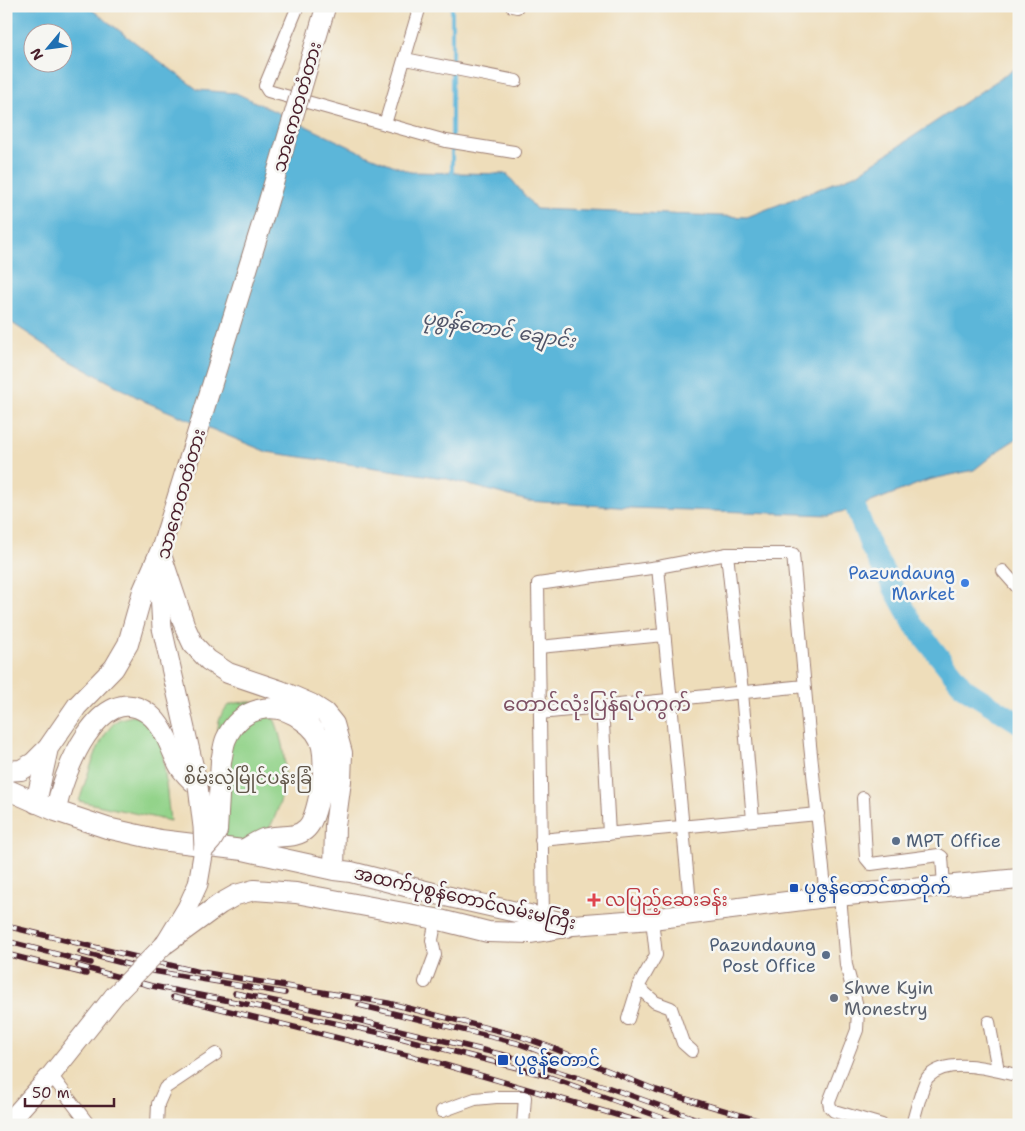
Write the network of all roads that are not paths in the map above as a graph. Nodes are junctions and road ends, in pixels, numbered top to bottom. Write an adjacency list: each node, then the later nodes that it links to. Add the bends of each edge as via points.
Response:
1 (326, 6): 8 (main road, သာကေတတံတား, bridge)
2 (420, 6): 4 (street)
3 (296, 7): 6 (street, via 264,86 266,89)
4 (405, 59): 5 (street); 6 (street)
5 (516, 81)
6 (385, 124): 7 (street, via 446,141)
7 (514, 152)
8 (160, 552): 20 (main road, via 143,591 128,644 114,668 77,706); 22 (main road, သာကေတတံတား, via 162,628); 34 (main road, via 185,627 193,644 208,660 234,675 311,704 334,724 342,753)
9 (727, 554): 10 (street); 15 (street, via 793,554); 16 (street)
10 (658, 567): 13 (street); 14 (street, via 538,584)
11 (1003, 571): 12 (street)
12 (1019, 589)
13 (664, 635): 14 (street); 17 (street)
14 (539, 648): 19 (street)
15 (804, 686): 16 (street); 27 (street)
16 (742, 692): 17 (street); 28 (street)
17 (670, 700): 18 (street); 29 (street)
18 (602, 706): 19 (street); 30 (street)
19 (540, 712): 31 (street)
20 (48, 748): 21 (main road, via 28,767); 25 (main road)
21 (6, 771)
22 (198, 786): 26 (main road, via 180,767 165,734 154,719 126,706 114,709 87,732 67,770); 32 (main road, သာကေတတံတား, bridge)
23 (6, 789): 25 (main road, အထက်ပုစွန်တောင်လမ်းမကြီး)
24 (863, 798): 36 (street, via 866,858 872,864 939,855 942,857)
25 (36, 803): 26 (main road, အထက်ပုစွန်တောင်လမ်းမကြီး)
26 (56, 811): 33 (main road, အထက်ပုစွန်တောင်လမ်းမကြီး, via 107,828 160,840)
27 (818, 814): 28 (street); 37 (street)
28 (753, 820): 29 (street)
29 (682, 827): 30 (street); 38 (street)
30 (609, 834): 31 (street)
31 (541, 840): 39 (street)
32 (204, 849): 33 (main road, bridge, via 217,831 221,761 226,740 240,720 253,711 264,707 276,708 296,715 317,733 324,767 321,788 307,828 291,837 264,839); 43 (main road, သာကေတတံတား, via 198,884 188,908)
33 (243, 850): 34 (main road, အထက်ပုစွန်တောင်လမ်းမကြီး)
34 (334, 870): 39 (main road, အထက်ပုစွန်တောင်လမ်းမကြီး)
35 (1019, 879): 36 (main road, အထက်ပုစွန်တောင်လမ်းမကြီး)
36 (944, 886): 37 (main road, အထက်ပုစွန်တောင်လမ်းမကြီး)
37 (833, 896): 38 (main road, အထက်ပုစွန်တောင်လမ်းမကြီး); 58 (street, via 858,1010 857,1030 829,1102 830,1108)
38 (690, 913): 40 (main road, အထက်ပုစွန်တောင်လမ်းမကြီး)
39 (543, 917): 42 (main road, အထက်ပုစွန်တောင်လမ်းမကြီး)
40 (652, 919): 42 (main road, အထက်ပုစွန်တောင်လမ်းမကြီး); 45 (street, via 656,955)
41 (436, 920): 42 (main road, via 488,932 531,933); 43 (main road, via 296,893 254,890 220,904); 44 (street, via 432,940 435,955)
42 (573, 926)
43 (165, 944): 51 (main road, သာကေတတံတား, bridge, via 114,996)
44 (425, 982)
45 (638, 987): 46 (street); 48 (street, via 655,1002 671,1008 683,1043)
46 (628, 1019)
47 (989, 1022): 50 (street)
48 (692, 1051)
49 (216, 1054): 56 (street, via 165,1088 158,1104)
50 (998, 1070): 52 (street); 59 (street, via 949,1066 937,1070 927,1078)
51 (51, 1075): 54 (main road, သာကေတတံတား); 55 (street)
52 (1019, 1076)
53 (442, 1111): 57 (street, via 475,1099 525,1097)
54 (6, 1124)
55 (89, 1125)
56 (157, 1125)
57 (523, 1125)
58 (882, 1125)
59 (912, 1125)

